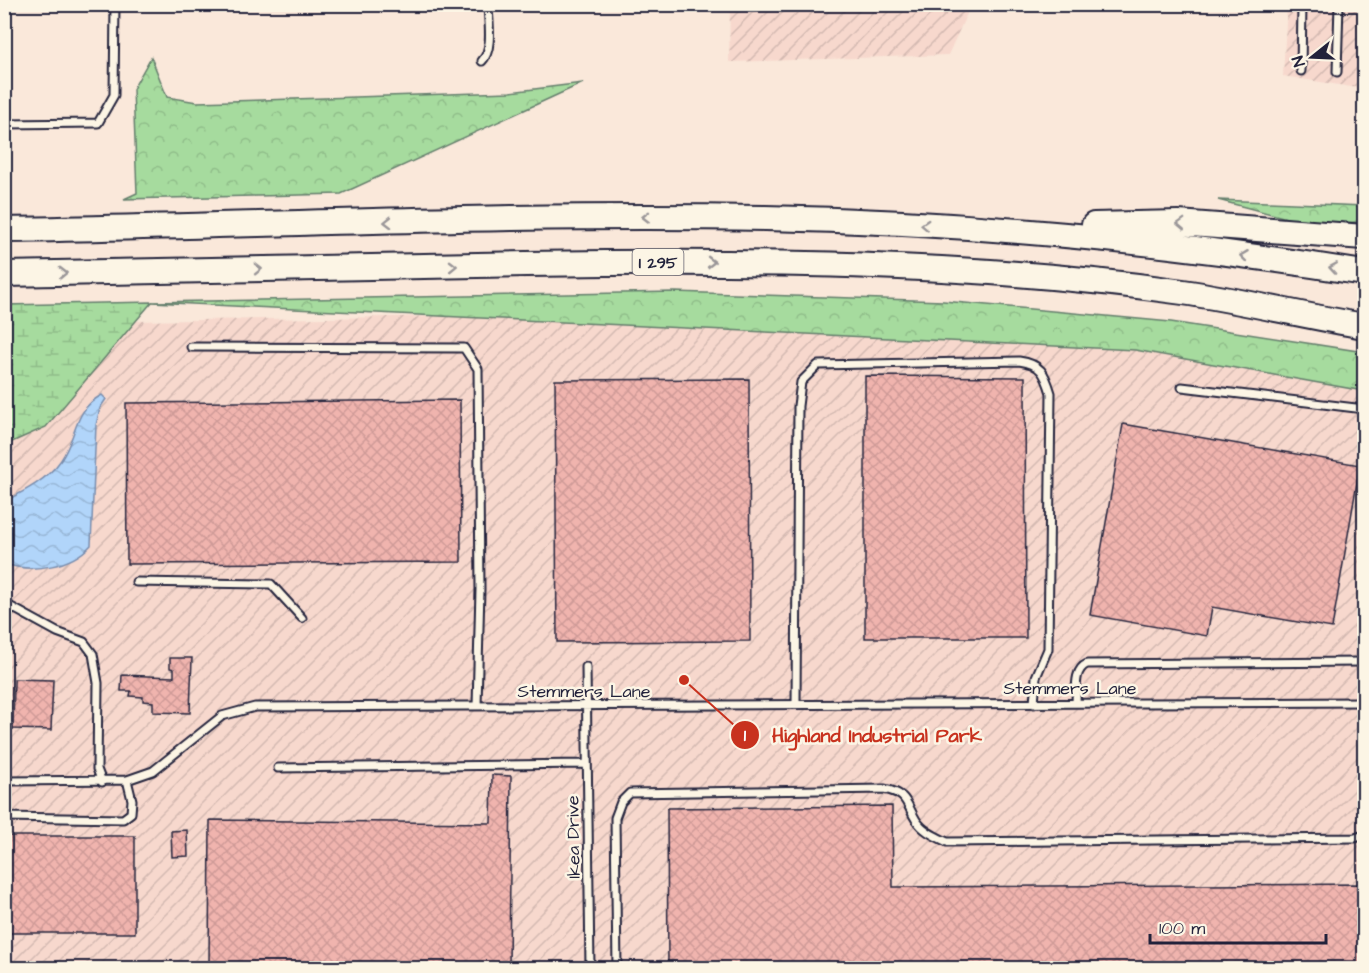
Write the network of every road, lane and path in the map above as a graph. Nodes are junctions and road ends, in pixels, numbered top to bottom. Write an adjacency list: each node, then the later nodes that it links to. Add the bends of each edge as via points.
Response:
1 (114, 4): 8 (lane, via 114,95 98,123)
2 (488, 4): 5 (lane, via 487,56)
3 (1302, 4): 6 (lane)
4 (1339, 4): 7 (lane)
5 (482, 61)
6 (1301, 71)
7 (1337, 72)
8 (4, 124)
9 (962, 227): 10 (highway, one-way to 10, via 654,217); 11 (highway, one-way to 9, via 1178,223); 12 (highway, one-way to 9, via 1167,246)
10 (4, 230)
11 (1365, 237)
12 (1365, 273)
13 (4, 274): 14 (highway, I 295, one-way to 14, via 674,262 828,264 1184,292)
14 (1365, 326)
15 (191, 347): 27 (lane, via 464,348 478,369)
16 (1182, 387): 17 (lane)
17 (1365, 408)
18 (136, 582): 20 (lane, via 271,584)
19 (4, 603): 33 (lane, via 84,642 93,654 98,683 98,770)
20 (302, 618)
21 (1365, 662): 24 (lane, via 1087,664 1077,674)
22 (586, 667): 28 (lane, Ikea Drive)
23 (1365, 702): 24 (lane, Stemmers Lane)
24 (1076, 703): 26 (lane, Stemmers Lane)
25 (796, 704): 26 (lane, Stemmers Lane); 26 (lane, via 801,382 818,364 1019,361 1039,366 1046,373 1051,393 1048,650 1036,677); 28 (lane, Stemmers Lane)
26 (1034, 704)
27 (477, 706): 28 (lane, Stemmers Lane); 31 (lane, Stemmers Lane, via 255,707 222,716 153,771)
28 (586, 706): 29 (lane, Ikea Drive)
29 (587, 764): 30 (lane); 36 (lane, Ikea Drive)
30 (278, 768)
31 (127, 780): 33 (lane, Stemmers Lane); 34 (lane, via 131,813 123,819)
32 (4, 781): 33 (lane, Stemmers Lane)
33 (102, 782)
34 (4, 817)
35 (1365, 835): 37 (lane, via 947,842 929,834 917,821 908,801 884,789 630,793 621,802 615,818)
36 (590, 969)
37 (617, 969)

